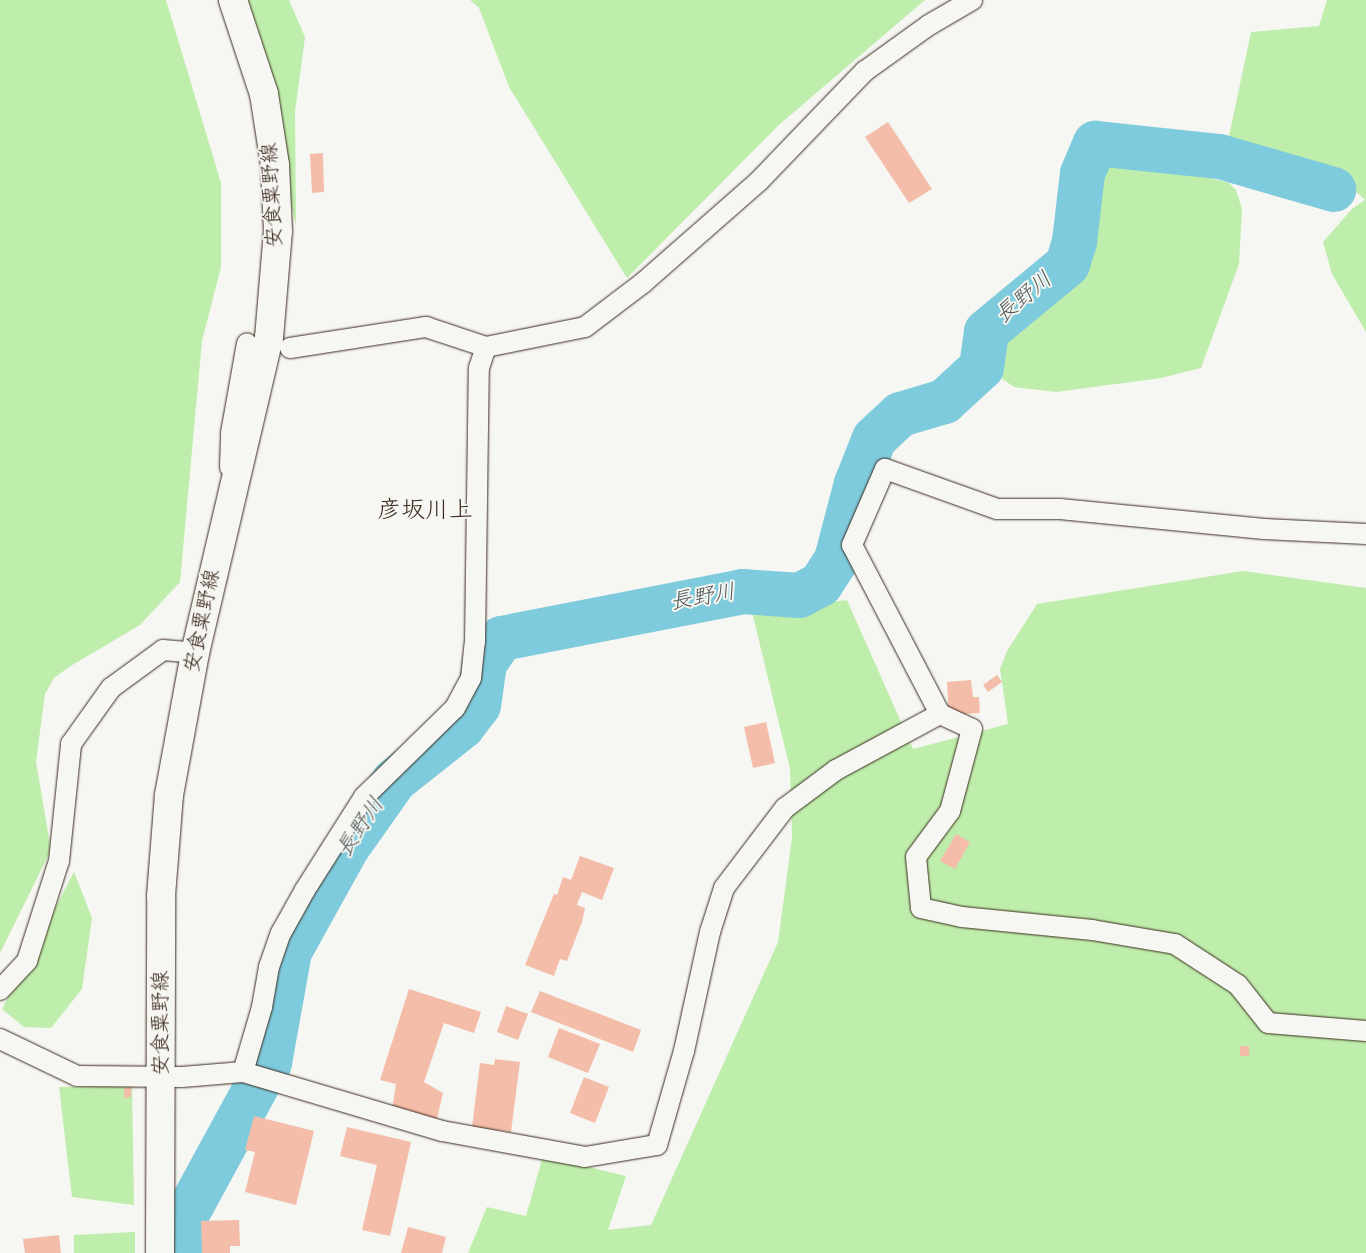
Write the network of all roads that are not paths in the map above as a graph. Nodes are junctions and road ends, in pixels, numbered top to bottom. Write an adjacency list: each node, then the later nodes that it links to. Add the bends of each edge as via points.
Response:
1 (233, 0): 6 (main road, 安食粟野線, via 264,94 275,166 278,231 269,338)
2 (972, 0): 4 (street, via 929,25 865,71 760,181 643,284 585,327)
3 (248, 344): 6 (street, via 231,433)
4 (486, 347): 5 (street, via 426,327); 14 (street, via 479,368 475,642 471,678 455,708 364,797 305,890 282,933 269,967)
5 (290, 348)
6 (230, 503): 8 (main road, 安食粟野線)
7 (1366, 534): 9 (street, via 1264,529 1060,509 997,509 884,469 852,546)
8 (196, 653): 10 (street, via 163,650 110,688 71,744 59,861 27,962); 13 (main road, 安食粟野線, via 168,796 162,896)
9 (940, 714): 11 (street, via 972,729 950,811 916,857 922,908 962,917 1092,930 1175,944 1238,985 1268,1023); 14 (street, via 836,770 785,808 724,888 657,1145 586,1157 442,1130)
10 (0, 990)
11 (1366, 1031)
12 (0, 1039): 13 (street, via 77,1076)
13 (163, 1074): 14 (street, via 182,1077); 15 (main road, 安食粟野線)
14 (254, 1076)
15 (160, 1253)

